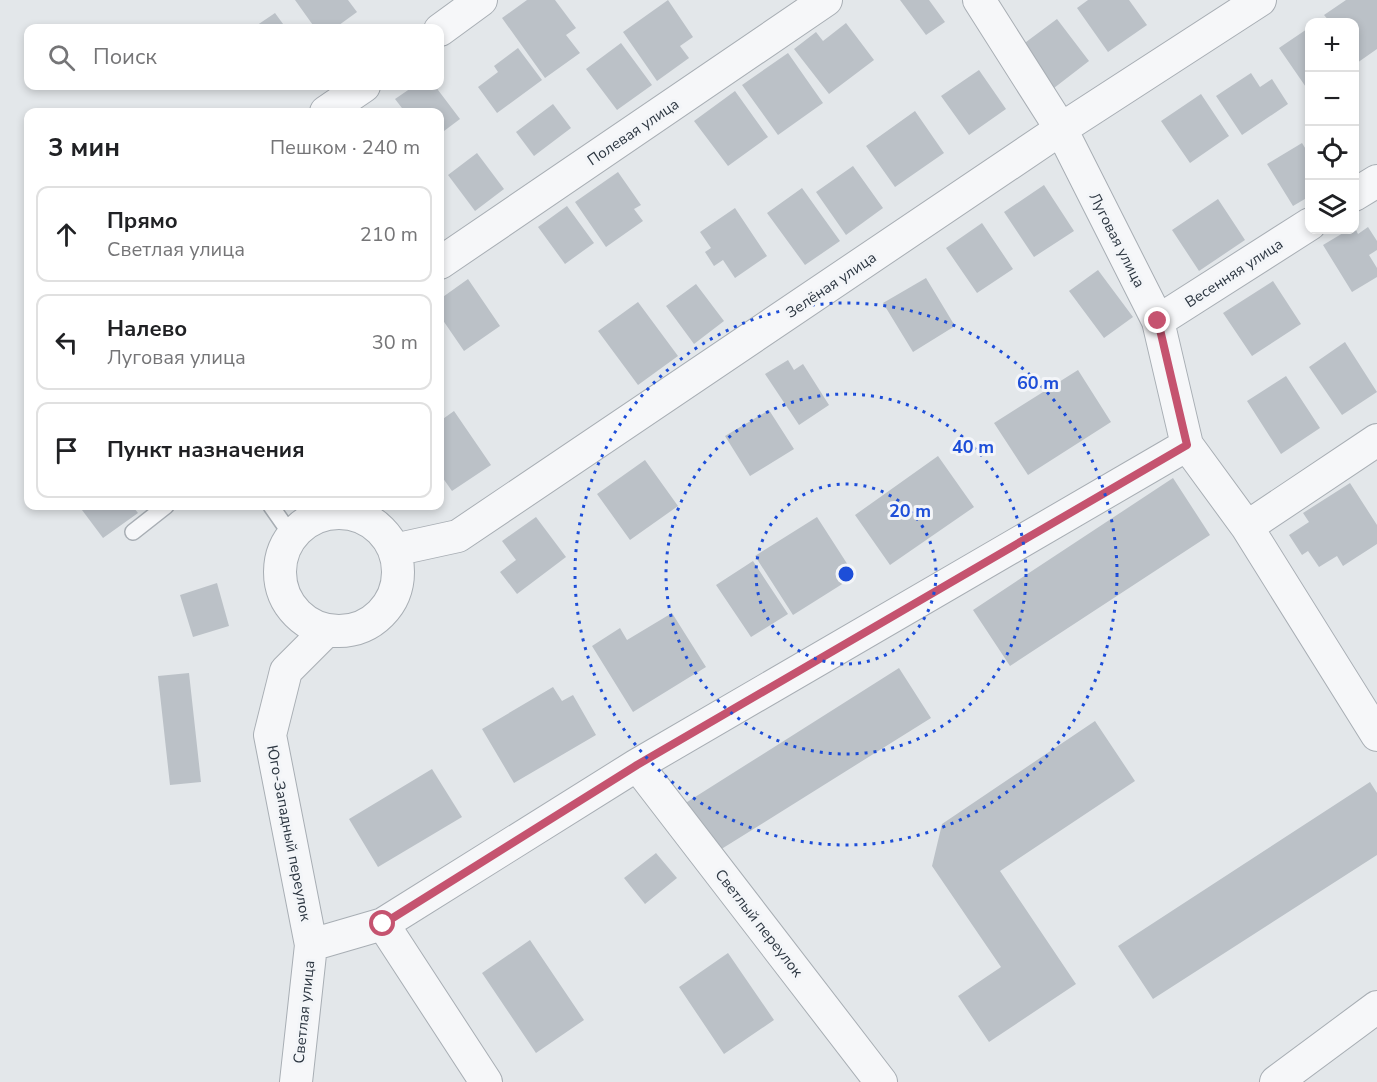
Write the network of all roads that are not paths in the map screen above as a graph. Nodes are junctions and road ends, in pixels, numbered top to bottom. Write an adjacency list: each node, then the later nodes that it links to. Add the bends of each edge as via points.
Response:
1 (481, 0): 5 (street)
2 (826, 0): 12 (street, Полевая улица)
3 (979, 0): 8 (street, Луговая улица)
4 (1260, 0): 8 (street, Зелёная улица)
5 (444, 27)
6 (357, 90): 7 (street)
7 (332, 108)
8 (1061, 129): 13 (street, Луговая улица); 23 (street, Зелёная улица, via 458,536)
9 (1377, 181): 10 (street)
10 (1359, 192)
11 (1305, 227): 13 (street, Весенняя улица)
12 (444, 260)
13 (1158, 321): 15 (street, Луговая улица)
14 (1377, 440): 20 (street)
15 (1187, 445): 20 (street, Луговая улица); 26 (street, Светлая улица)
16 (161, 510): 21 (lane)
17 (274, 510): 22 (lane)
18 (326, 510): 22 (street, via 304,523)
19 (334, 510): 23 (street, via 356,514 379,528)
20 (1246, 527): 25 (street, Луговая улица)
21 (133, 532)
22 (292, 536): 24 (street, via 278,570 284,597 301,619)
23 (394, 550): 24 (street, via 398,571 395,592 384,611 368,624 347,631)
24 (326, 631): 28 (street, Юго-Западный переулок, via 286,671 270,735)
25 (1377, 735)
26 (637, 765): 27 (street, Светлая улица); 32 (street, Светлый переулок)
27 (383, 924): 28 (street, Светлая улица); 31 (street)
28 (311, 945): 30 (street, Светлая улица)
29 (1377, 1007): 33 (street)
30 (296, 1082)
31 (486, 1082)
32 (881, 1082)
33 (1276, 1082)

